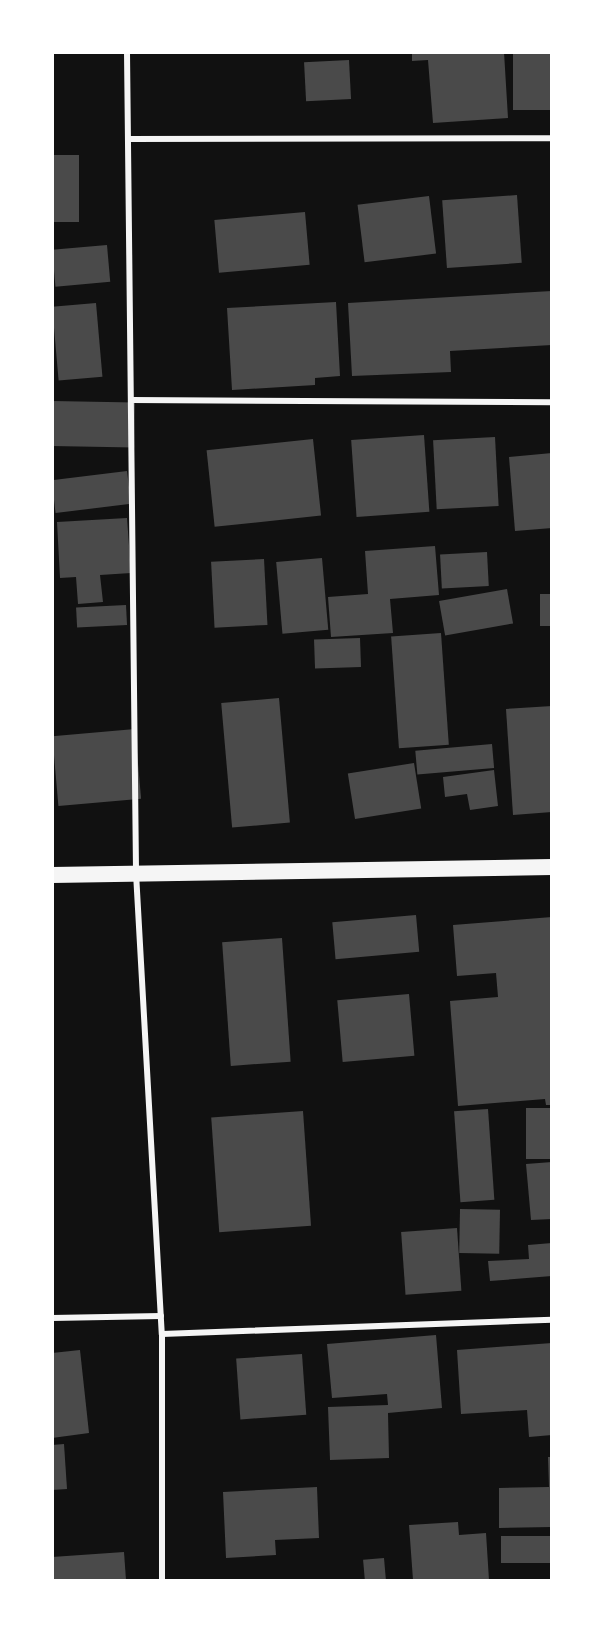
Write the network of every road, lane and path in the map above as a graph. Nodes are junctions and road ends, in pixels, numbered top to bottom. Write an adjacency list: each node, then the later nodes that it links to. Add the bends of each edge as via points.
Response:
1 (127, 52): 3 (street)
2 (552, 138): 3 (street)
3 (128, 139): 4 (street)
4 (131, 400): 5 (street); 7 (street)
5 (552, 402)
6 (552, 867): 7 (highway)
7 (136, 873): 8 (highway); 9 (street)
8 (52, 874)
9 (161, 1316): 10 (street); 12 (street)
10 (52, 1318)
11 (552, 1320): 12 (street)
12 (162, 1334): 13 (street)
13 (162, 1581)

